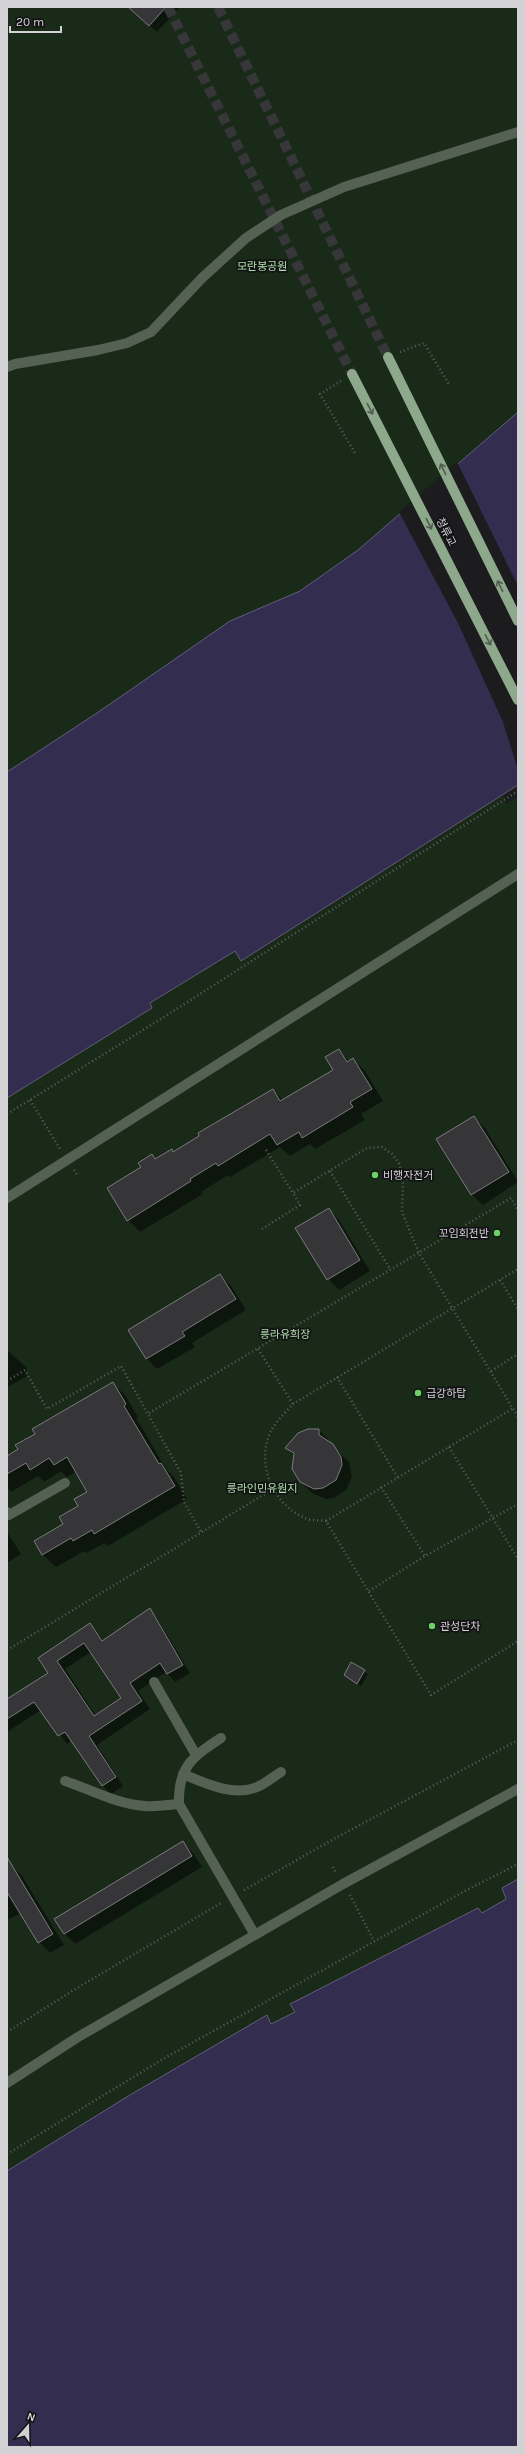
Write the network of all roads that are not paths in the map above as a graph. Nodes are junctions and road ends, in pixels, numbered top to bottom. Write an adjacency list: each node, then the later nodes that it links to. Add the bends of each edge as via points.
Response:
1 (518, 132): 3 (street, via 344,187 281,215 246,238 202,278 150,332 127,343)
2 (388, 356): 5 (main road, one-way to 2)
3 (7, 367)
4 (352, 374): 6 (main road, 청류교, one-way to 6)
5 (518, 621)
6 (518, 700)
7 (518, 874): 8 (street)
8 (7, 1198)
9 (65, 1483): 10 (street, via 9,1515)
10 (7, 1512)
11 (154, 1682): 13 (street)
12 (221, 1738): 13 (street)
13 (196, 1755): 15 (street, via 188,1762)
14 (280, 1772): 15 (street, via 258,1787 246,1790 208,1784)
15 (183, 1774): 18 (street)
16 (65, 1781): 18 (street, via 122,1803 146,1807)
17 (518, 1789): 19 (street)
18 (179, 1804): 19 (street)
19 (255, 1936): 20 (street, via 78,2037)
20 (7, 2083)

